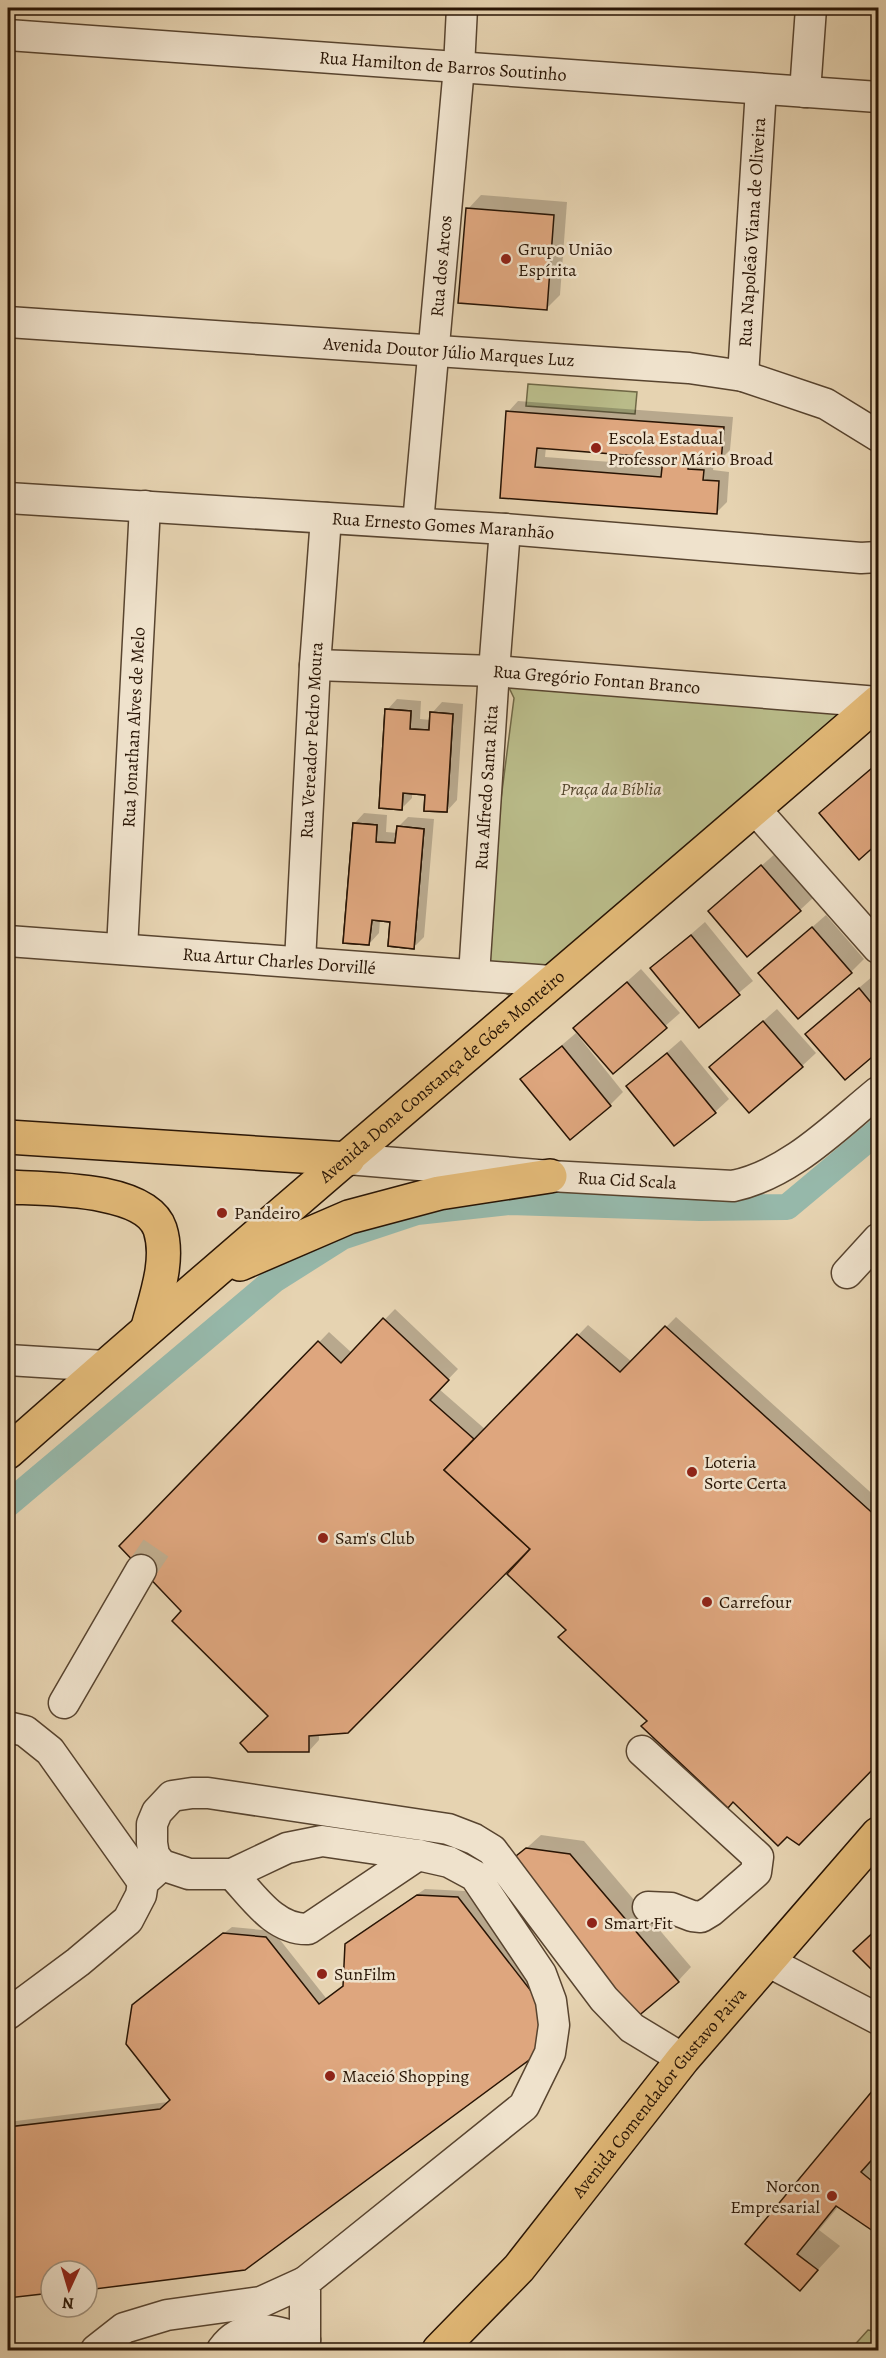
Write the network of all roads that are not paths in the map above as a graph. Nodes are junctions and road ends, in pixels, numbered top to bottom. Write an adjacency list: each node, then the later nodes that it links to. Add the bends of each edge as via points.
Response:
1 (462, 8): 4 (street, Rua dos Arcos)
2 (811, 8): 6 (street)
3 (8, 35): 4 (street, Rua Hamilton de Barros Soutinho)
4 (459, 67): 5 (street, Rua Hamilton de Barros Soutinho); 9 (street, Rua dos Arcos)
5 (761, 89): 6 (street, Rua Hamilton de Barros Soutinho); 10 (street, Rua Napoleão Viana de Oliveira)
6 (805, 92): 7 (street, Rua Hamilton de Barros Soutinho)
7 (879, 97)
8 (8, 322): 9 (street, Avenida Doutor Júlio Marques Luz)
9 (434, 350): 10 (street, Avenida Doutor Júlio Marques Luz, via 689,368); 15 (street, Rua dos Arcos)
10 (743, 376): 11 (street, Avenida Doutor Júlio Marques Luz, via 826,404)
11 (879, 436)
12 (8, 498): 13 (street, Rua Ernesto Gomes Maranhão)
13 (145, 506): 14 (street, Rua Ernesto Gomes Maranhão); 24 (street, Rua Jonathan Alves de Melo)
14 (326, 518): 15 (street, Rua Ernesto Gomes Maranhão); 18 (street, Rua Vereador Pedro Moura)
15 (418, 523): 16 (street, Rua Ernesto Gomes Maranhão)
16 (505, 529): 17 (street, Rua Ernesto Gomes Maranhão, via 861,558); 19 (street, Rua Alfredo Santa Rita)
17 (879, 556)
18 (315, 665): 19 (street, Rua Gregório Fontan Branco); 25 (street, Rua Vereador Pedro Moura)
19 (494, 671): 20 (street, Rua Gregório Fontan Branco); 26 (street, Rua Alfredo Santa Rita)
20 (878, 702): 21 (main road, Avenida Dona Constança de Góes Monteiro)
21 (755, 809): 23 (street); 27 (main road, Avenida Dona Constança de Góes Monteiro)
22 (8, 941): 24 (street, Rua Artur Charles Dorvillé)
23 (879, 948)
24 (122, 949): 25 (street, Rua Artur Charles Dorvillé)
25 (300, 962): 26 (street, Rua Artur Charles Dorvillé)
26 (474, 975): 27 (street, Rua Artur Charles Dorvillé)
27 (551, 981): 31 (main road, Avenida Dona Constança de Góes Monteiro)
28 (879, 1092): 32 (street, Rua Cid Scala, via 807,1149 751,1182 714,1186)
29 (8, 1137): 30 (main road)
30 (93, 1143): 31 (main road); 34 (main road)
31 (348, 1159): 32 (street, Rua Cid Scala); 37 (main road, Avenida Dona Constança de Góes Monteiro)
32 (550, 1176): 37 (main road, via 439,1193 349,1217)
33 (8, 1187): 34 (main road)
34 (91, 1193): 38 (main road, via 117,1197 136,1206 154,1218 160,1229 163,1254)
35 (879, 1239): 36 (street)
36 (847, 1273)
37 (205, 1279): 38 (main road, Avenida Dona Constança de Góes Monteiro)
38 (148, 1328): 40 (main road, Avenida Dona Constança de Góes Monteiro)
39 (8, 1360): 40 (street)
40 (105, 1366): 41 (main road, Avenida Dona Constança de Góes Monteiro)
41 (8, 1452)
42 (141, 1570): 43 (street)
43 (64, 1703)
44 (8, 1727): 48 (street, via 25,1731 50,1750)
45 (642, 1751): 50 (street, via 758,1857 759,1864 756,1872 701,1917 670,1908)
46 (879, 1834): 51 (main road, Avenida Comendador Gustavo Paiva)
47 (418, 1856): 49 (street, via 322,1841 287,1848); 49 (street, via 308,1929 295,1930 277,1921); 55 (street, via 449,1862 475,1876 541,1974 551,2001 554,2025 550,2053 524,2106)
48 (152, 1873): 49 (street); 52 (street, via 128,1920); 54 (street, via 152,1824 157,1812 172,1796 192,1793 448,1829 492,1850 604,2000 632,2028)
49 (232, 1874)
50 (648, 1907)
51 (767, 1961): 53 (street); 54 (main road, Avenida Comendador Gustavo Paiva)
52 (8, 2014)
53 (879, 2019)
54 (683, 2059): 59 (main road, Avenida Comendador Gustavo Paiva, via 519,2268)
55 (305, 2282): 56 (street); 57 (street, via 261,2302 167,2315 124,2328)
56 (304, 2345): 58 (street, via 258,2329 240,2334)
57 (96, 2350)
58 (222, 2350)
59 (439, 2350)

